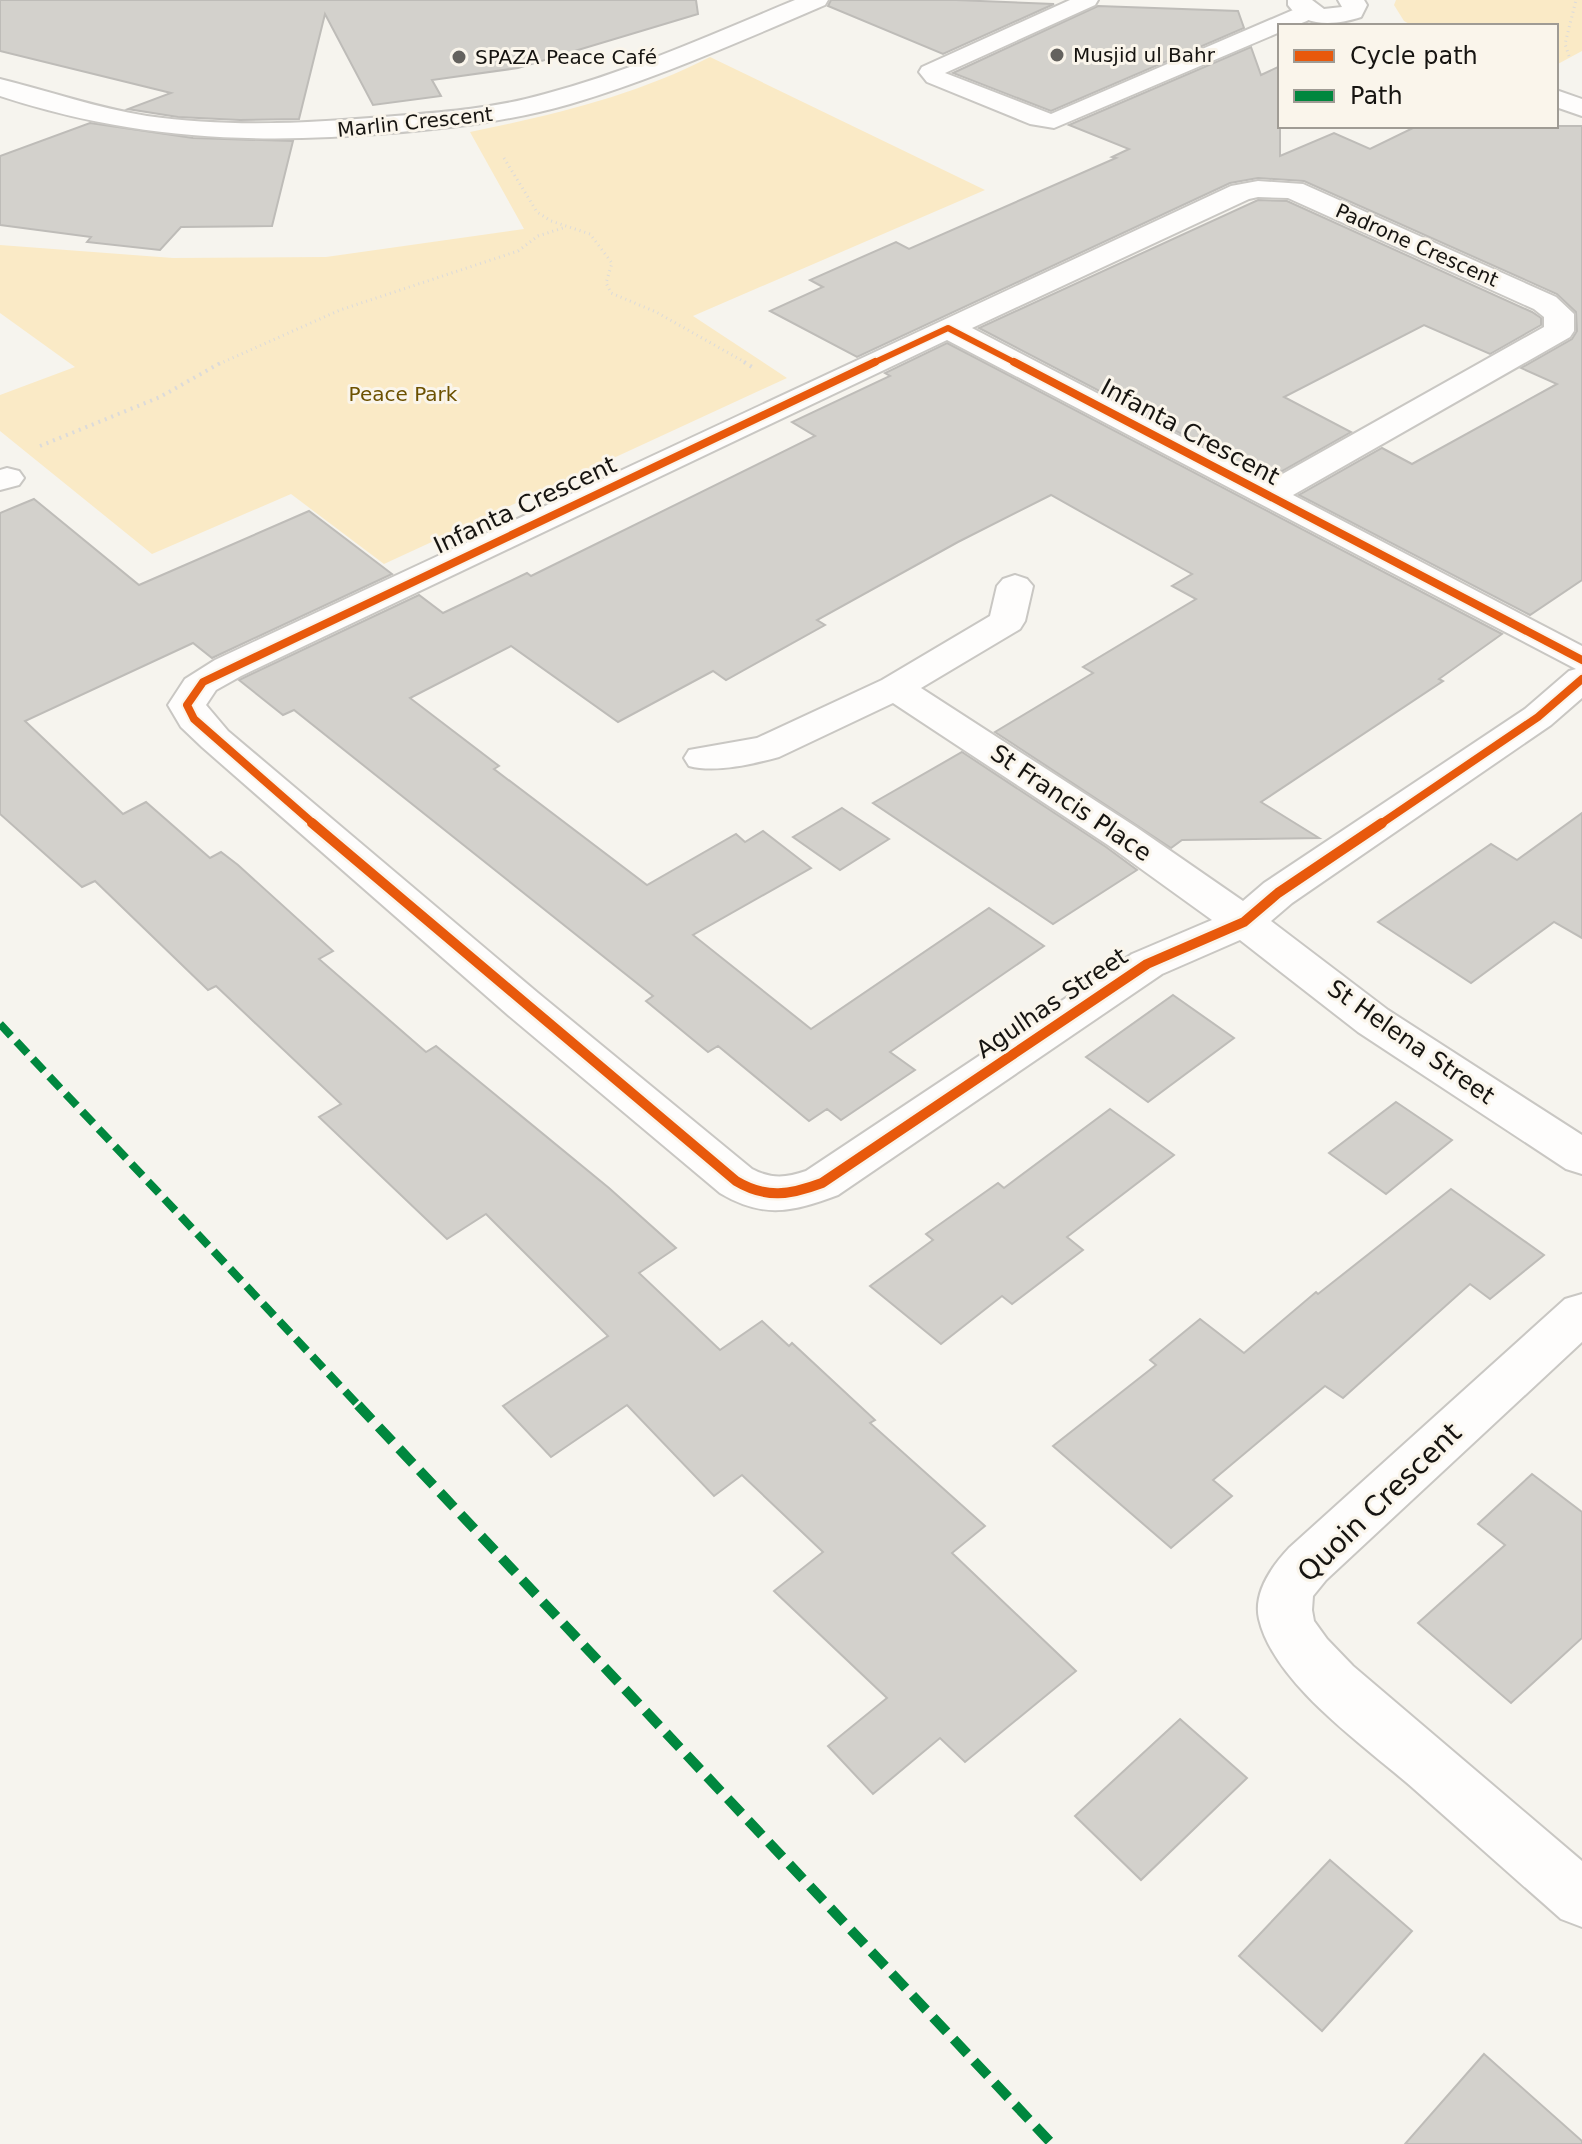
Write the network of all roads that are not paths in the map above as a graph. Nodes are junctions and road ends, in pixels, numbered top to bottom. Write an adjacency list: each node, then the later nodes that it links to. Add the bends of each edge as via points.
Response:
1 (816, 0): 5 (street, Marlin Crescent, via 635,73 521,109 479,116 240,134 152,127 54,107)
2 (1087, 0): 3 (lane, via 930,72 1038,119 1054,121)
3 (1299, 4): 4 (street)
4 (1355, 9)
5 (0, 87)
6 (1558, 99): 7 (street)
7 (1582, 108)
8 (948, 328): 9 (street, Infanta Crescent); 9 (street, Padrone Crescent, via 1241,192 1276,188 1293,190 1545,303 1559,314 1559,331); 17 (street, Infanta Crescent, via 228,668 201,683 187,705 215,739 736,1181 753,1192)
9 (1268, 496): 11 (street, Infanta Crescent)
10 (1015, 586): 13 (street, via 1007,621)
11 (1582, 660)
12 (1582, 679): 15 (street, Agulhas Street, via 1538,717 1278,893)
13 (895, 688): 14 (street, via 766,749); 15 (street, St Francis Place)
14 (703, 758)
15 (1244, 922): 16 (street, St Helena Street, via 1373,1021); 17 (street, Agulhas Street, via 1147,964 822,1183)
16 (1582, 1157)
17 (781, 1196)
18 (1582, 1313): 19 (street, Quoin Crescent, via 1357,1518 1297,1577 1286,1597 1286,1622 1334,1684)
19 (1582, 1899)

